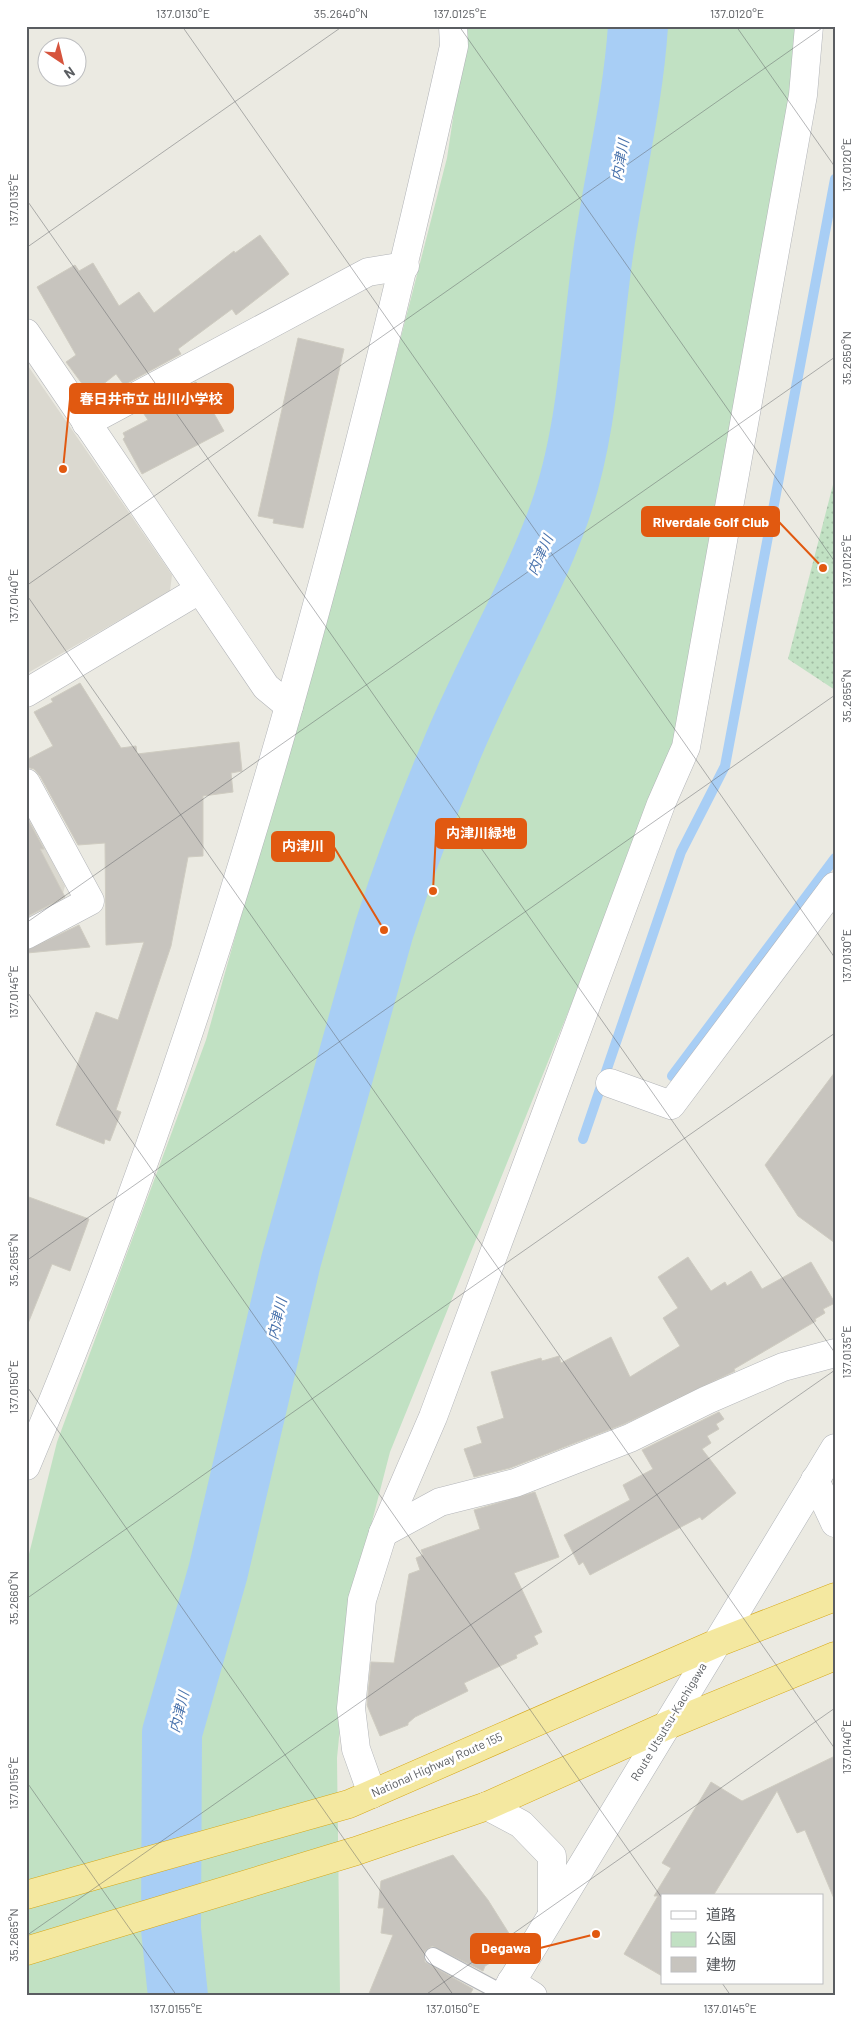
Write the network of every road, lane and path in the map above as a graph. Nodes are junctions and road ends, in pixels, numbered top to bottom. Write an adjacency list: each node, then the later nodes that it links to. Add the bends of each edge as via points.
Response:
1 (453, 26): 3 (street, via 454,46)
2 (809, 26): 18 (street, via 803,95 686,748 657,814 433,1417)
3 (405, 266): 5 (street, via 368,272); 8 (street)
4 (26, 333): 5 (street)
5 (86, 423): 6 (street)
6 (199, 590): 7 (street); 8 (street, via 266,687)
7 (26, 693)
8 (290, 706): 15 (street, via 168,1097 64,1376)
9 (26, 783): 11 (street, via 90,901)
10 (835, 886): 12 (street, via 671,1105)
11 (26, 935)
12 (610, 1083)
13 (835, 1353): 18 (street, via 783,1367 630,1438 515,1484 440,1502)
14 (835, 1448): 16 (street, Route Utsutsu-Kachigawa)
15 (26, 1466)
16 (815, 1480): 17 (street); 20 (street, Route Utsutsu-Kachigawa)
17 (835, 1523)
18 (383, 1532): 23 (street, via 362,1600 351,1708)
19 (835, 1597): 20 (highway, National Highway Route 155)
20 (717, 1643): 22 (street, Route Utsutsu-Kachigawa); 23 (highway, National Highway Route 155)
21 (835, 1656): 22 (highway)
22 (668, 1725): 24 (highway); 26 (street, Route Utsutsu-Kachigawa)
23 (360, 1799): 25 (highway, National Highway Route 155)
24 (487, 1806): 26 (street, via 521,1824 552,1856); 27 (highway, via 356,1851)
25 (26, 1895)
26 (552, 1914): 29 (street, Route Utsutsu-Kachigawa)
27 (26, 1952)
28 (433, 1956): 29 (lane)
29 (513, 1992)

